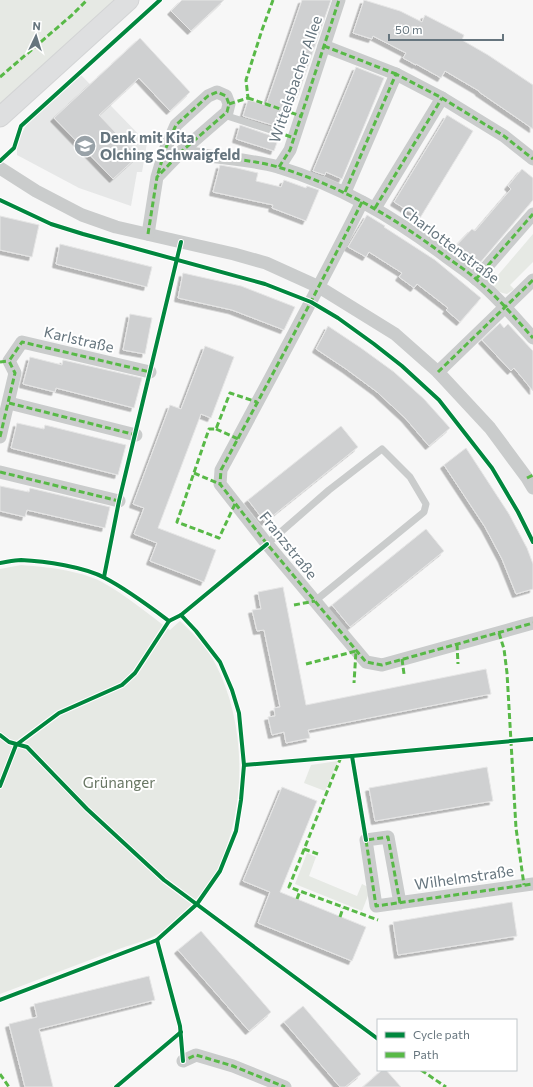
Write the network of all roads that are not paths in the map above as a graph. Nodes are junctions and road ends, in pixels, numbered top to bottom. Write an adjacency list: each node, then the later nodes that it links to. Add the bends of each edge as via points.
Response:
1 (129, 0): 7 (street)
2 (339, 0): 3 (street, Wittelsbacher Allee)
3 (324, 46): 4 (street); 11 (street, Wittelsbacher Allee, via 290,150)
4 (396, 74): 5 (street); 14 (street)
5 (442, 98): 10 (street, via 504,136); 16 (street)
6 (224, 115): 8 (lane); 9 (street); 13 (street, via 229,104 226,96 217,92 208,96 176,125)
7 (0, 117)
8 (277, 132)
9 (182, 151): 11 (street, Charlottenstraße); 13 (street)
10 (533, 159)
11 (279, 167): 14 (street, Charlottenstraße)
12 (0, 168): 18 (street, via 36,191 82,215 116,227)
13 (157, 177): 18 (street)
14 (345, 192): 15 (street, Charlottenstraße)
15 (362, 202): 16 (street, Charlottenstraße); 21 (street)
16 (375, 208): 19 (street, Charlottenstraße)
17 (533, 214): 19 (street)
18 (148, 234): 21 (street, via 266,263)
19 (476, 279): 22 (street, Charlottenstraße)
20 (533, 280): 22 (street)
21 (319, 287): 26 (street, via 395,334); 33 (street, Franzstraße, via 222,470 220,484)
22 (506, 308): 23 (street, Charlottenstraße); 26 (street)
23 (533, 338)
24 (5, 362): 25 (street, Karlstraße, via 22,342); 27 (street, Karlstraße, via 15,373)
25 (150, 372)
26 (438, 372): 31 (street, via 490,428)
27 (9, 403): 28 (street); 29 (street, Karlstraße)
28 (136, 435)
29 (0, 437)
30 (0, 472): 32 (street)
31 (531, 480)
32 (119, 501)
33 (267, 544): 34 (street, Franzstraße); 34 (lane, via 329,490 382,449 410,477 426,504 424,512)
34 (315, 601): 35 (street, Franzstraße, via 366,662 382,665)
35 (533, 623)
36 (533, 884): 37 (street, Wilhelmstraße)
37 (400, 903): 37 (street, Wilhelmstraße, via 376,906 366,840 388,837)
38 (183, 1061): 39 (street, via 196,1055 233,1066)
39 (285, 1087)

